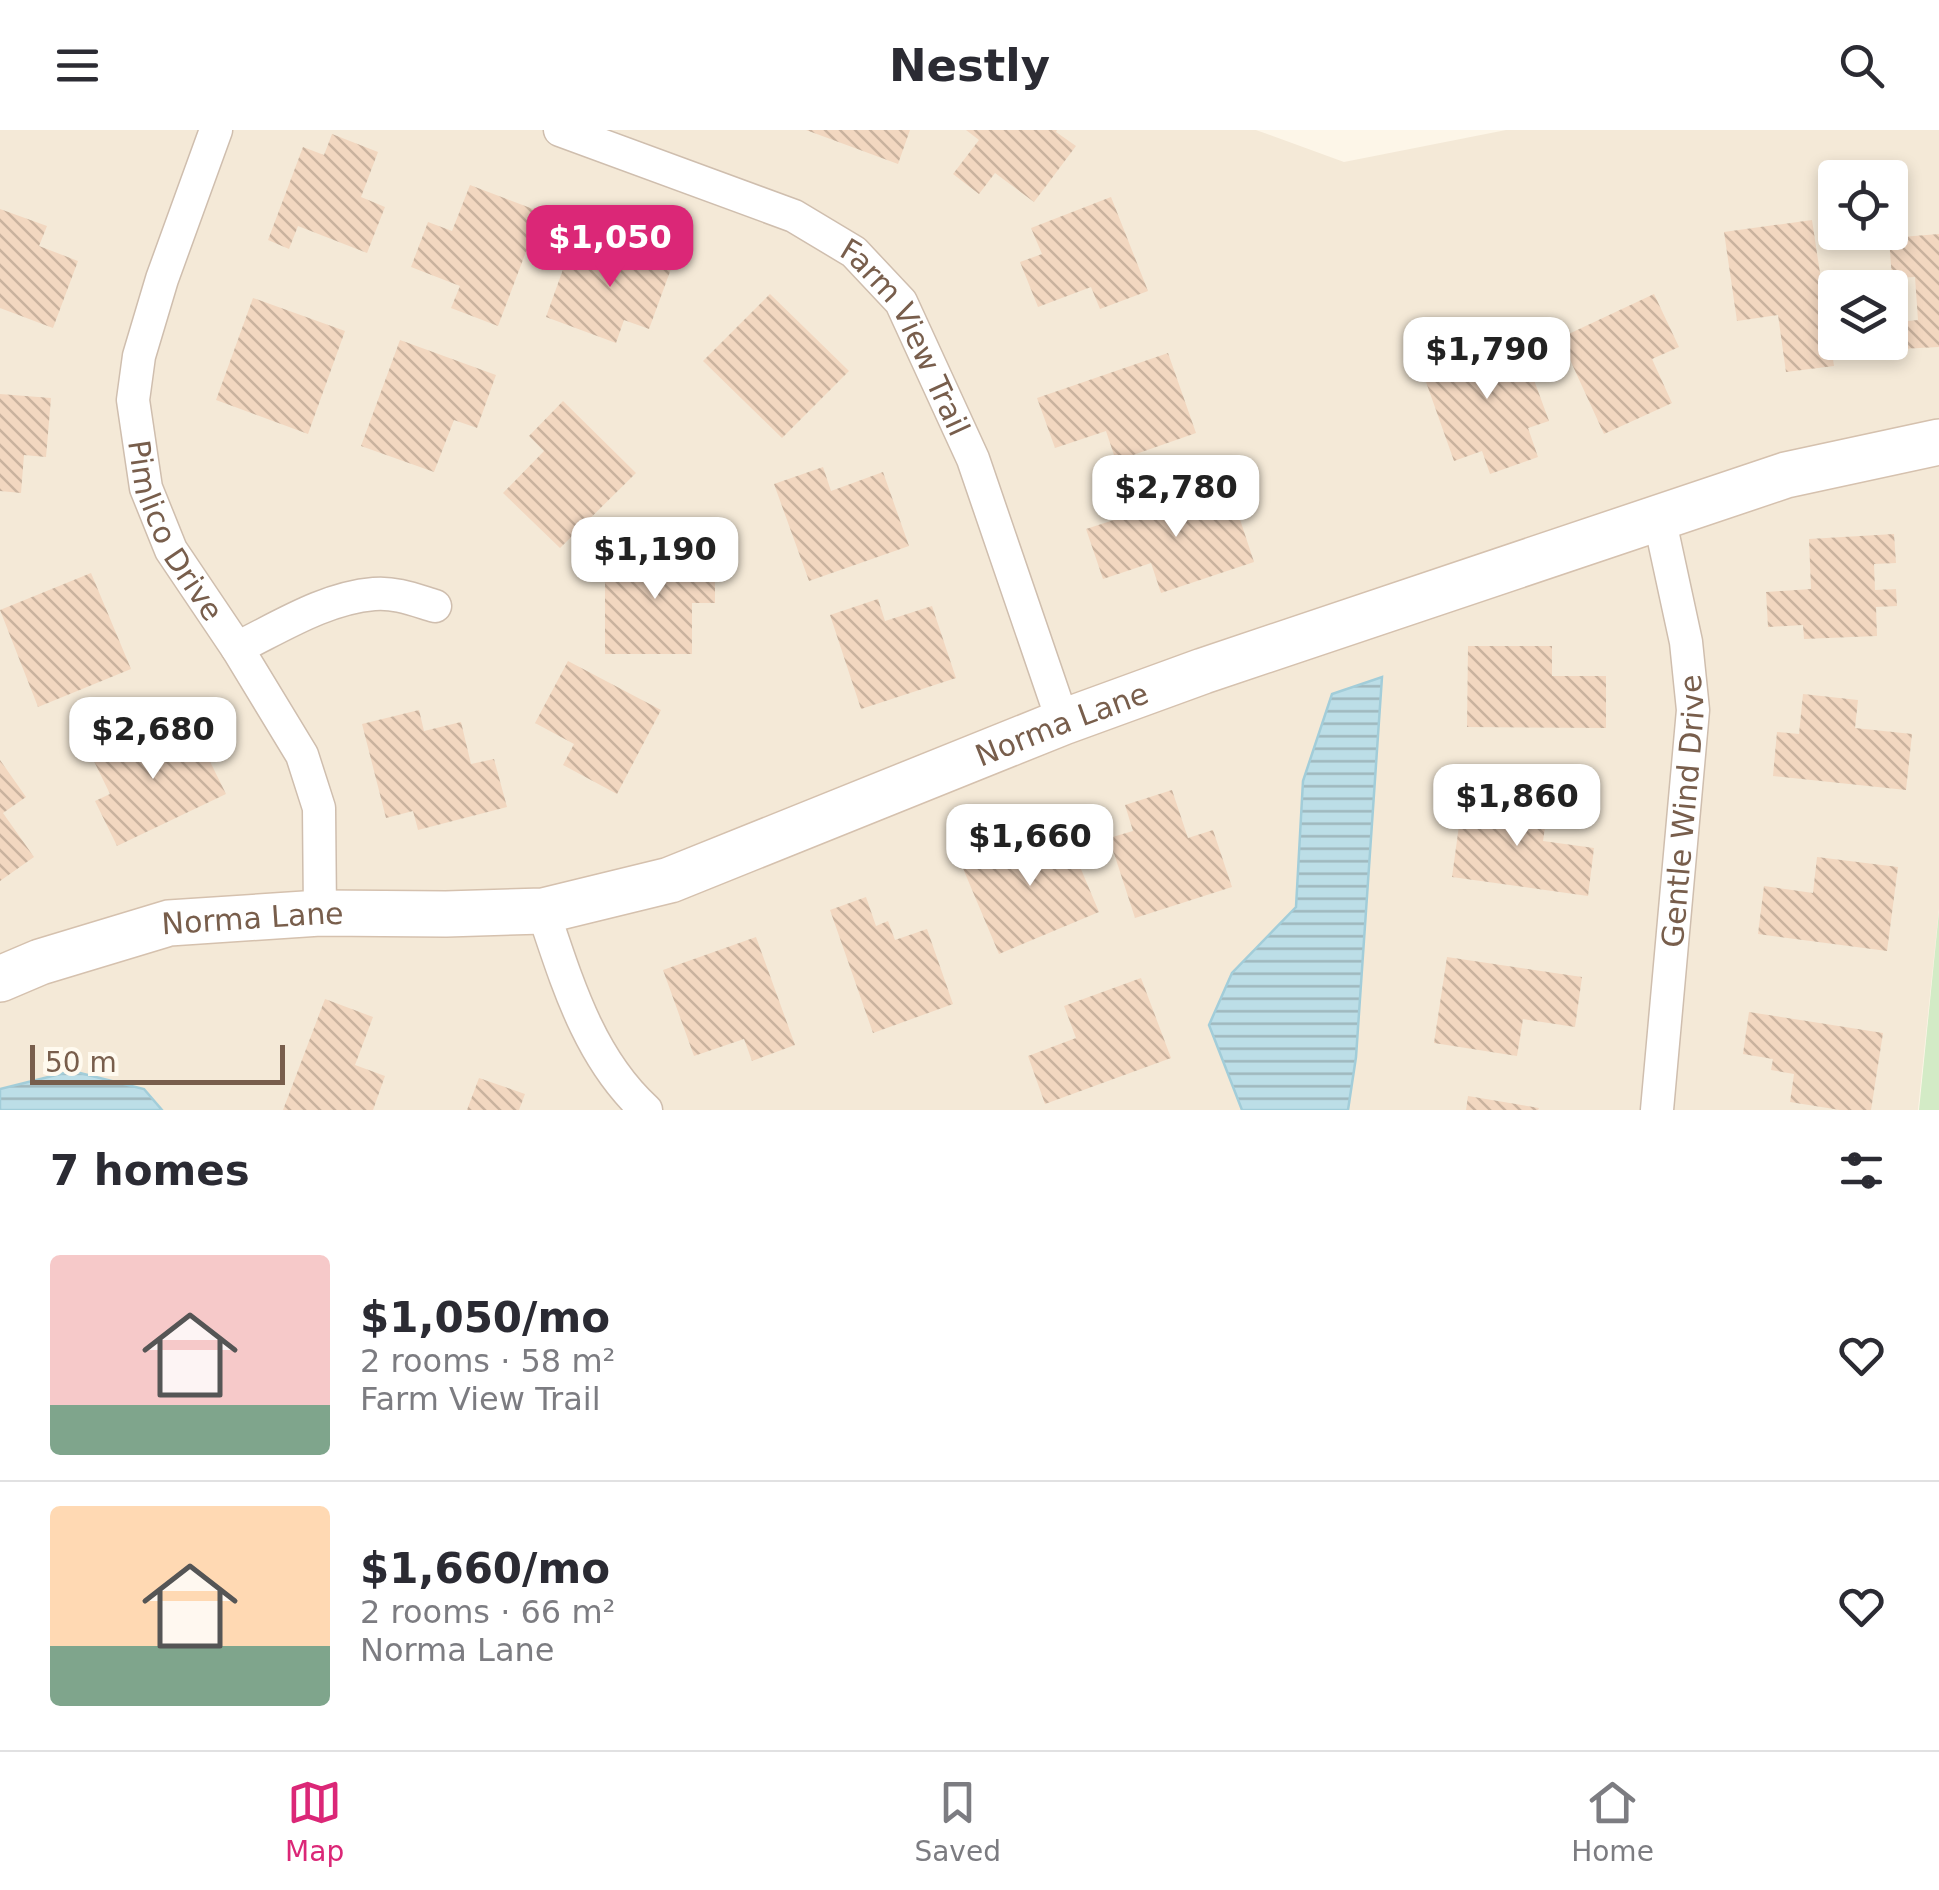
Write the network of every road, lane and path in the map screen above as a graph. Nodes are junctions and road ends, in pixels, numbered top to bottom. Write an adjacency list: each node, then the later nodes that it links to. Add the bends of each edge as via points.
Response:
1 (216, 130): 6 (street, Pimlico Drive, via 162,279 133,400 146,488 171,550)
2 (560, 130): 7 (street, Farm View Trail, via 794,216 854,252 902,302 972,459)
3 (1939, 442): 4 (street, Norma Lane, via 1786,475)
4 (1659, 517): 7 (street, Norma Lane); 12 (street, Gentle Wind Drive, via 1693,710)
5 (435, 606): 6 (street, via 376,593 343,599)
6 (237, 648): 9 (street, Pimlico Drive, via 302,755 319,808)
7 (1063, 722): 8 (street, Norma Lane, via 670,880)
8 (543, 911): 9 (street, Norma Lane); 11 (street, via 576,1009 623,1089)
9 (320, 912): 10 (street, Norma Lane, via 169,923)
10 (0, 979)
11 (646, 1110)
12 (1657, 1110)

